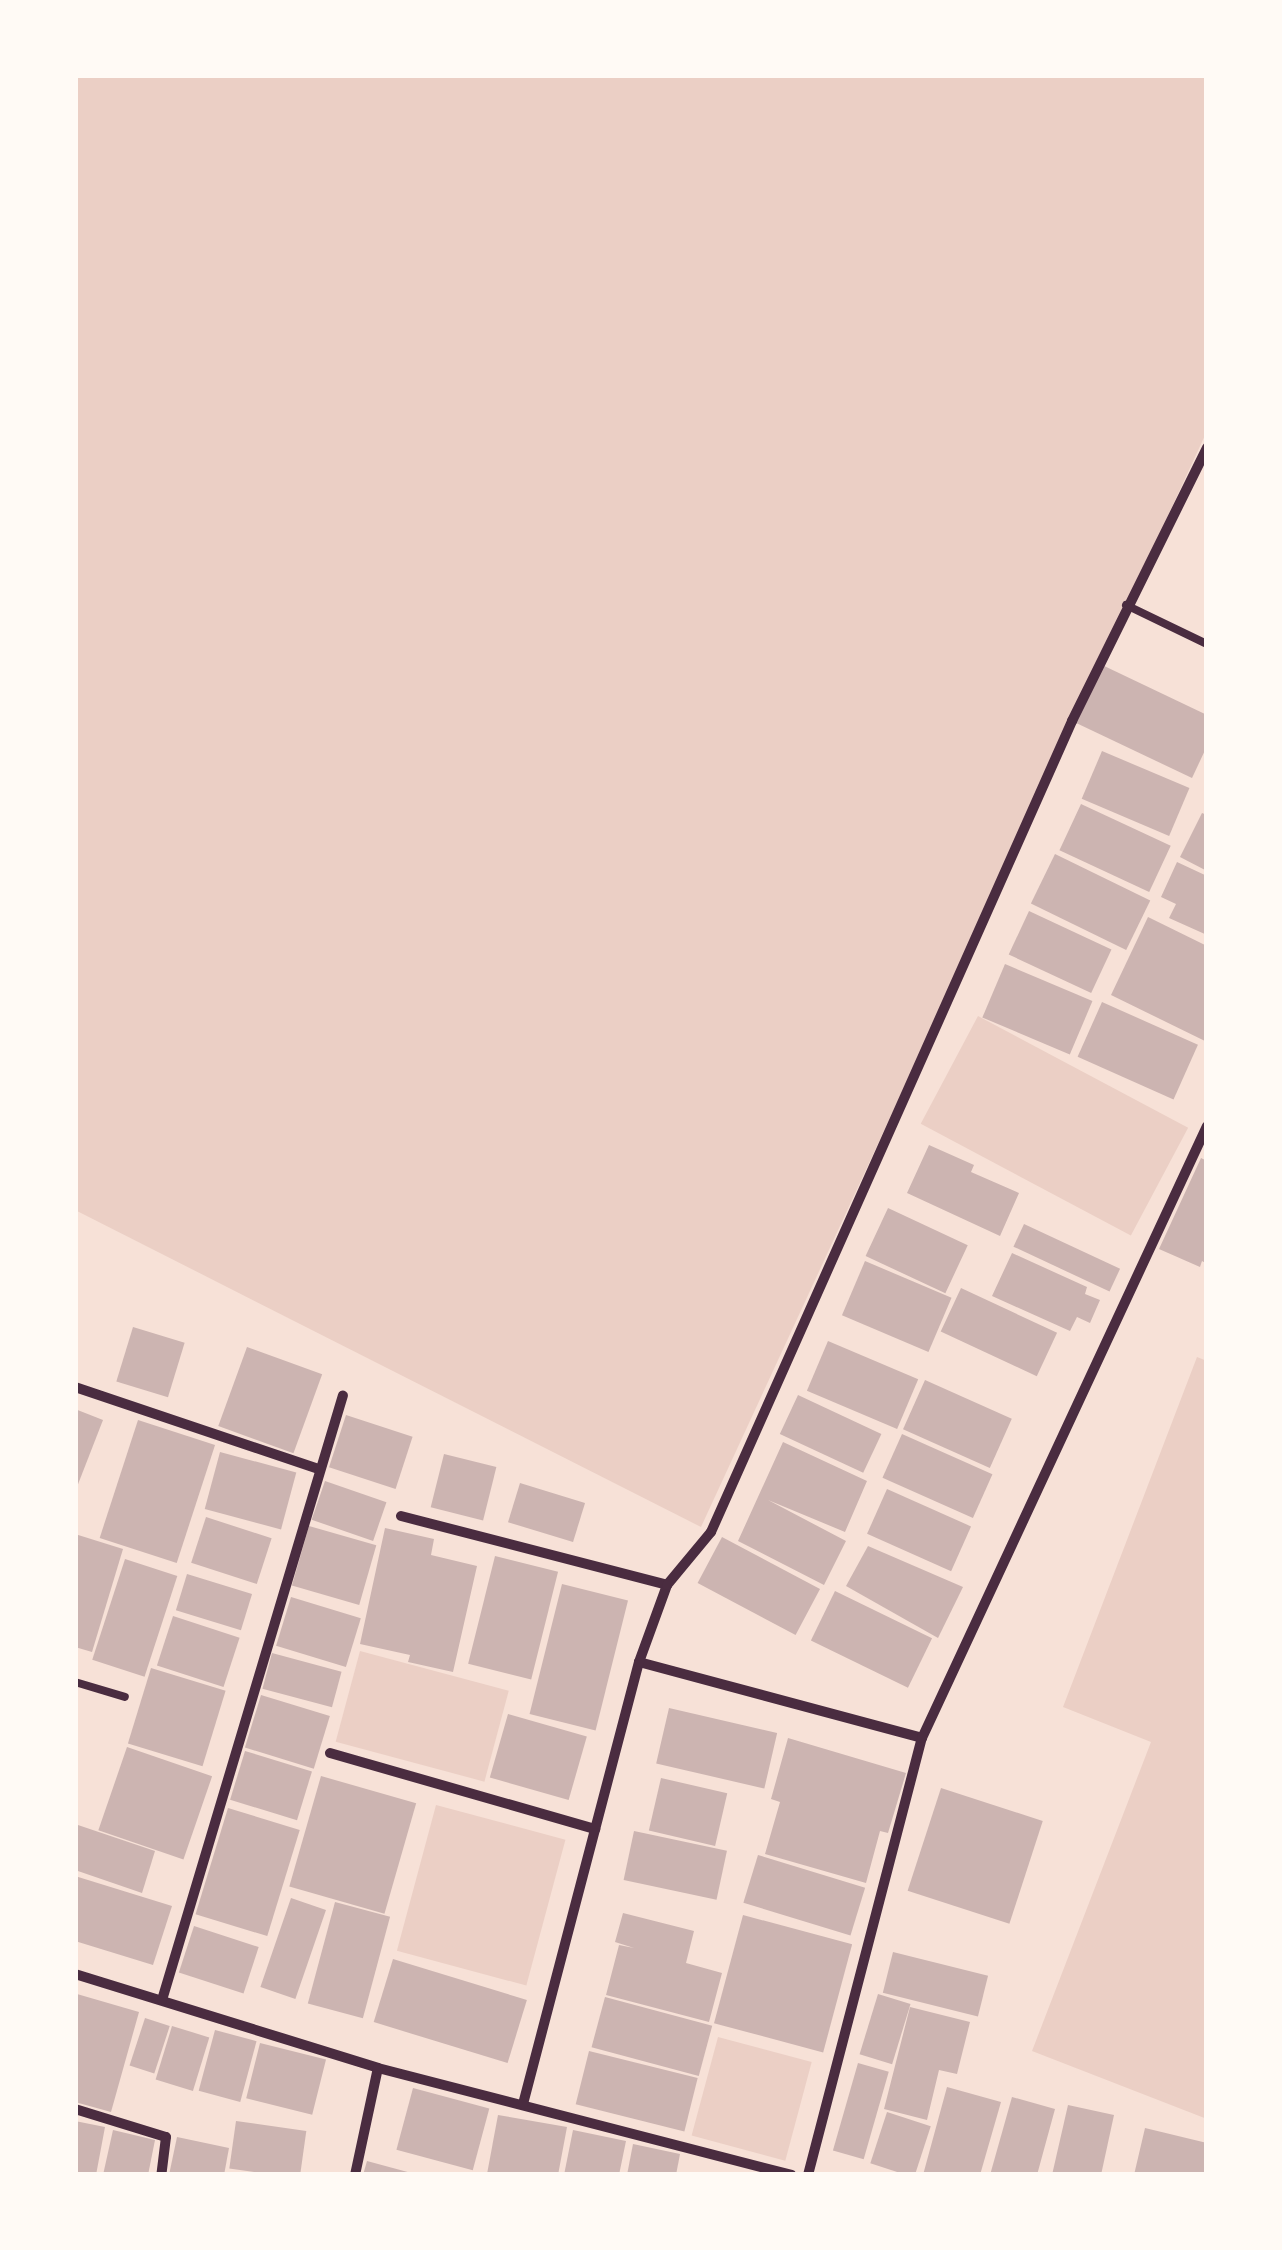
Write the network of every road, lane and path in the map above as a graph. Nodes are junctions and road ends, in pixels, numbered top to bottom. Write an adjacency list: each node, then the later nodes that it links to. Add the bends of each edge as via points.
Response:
1 (1207, 448): 2 (street)
2 (1126, 605): 3 (lane); 9 (street, via 711,1532)
3 (1207, 644)
4 (1206, 1129): 13 (street)
5 (75, 1387): 7 (street)
6 (342, 1395): 7 (street)
7 (319, 1469): 17 (street)
8 (401, 1516): 9 (street)
9 (666, 1585): 10 (street)
10 (639, 1662): 13 (street); 15 (street)
11 (75, 1682): 12 (lane)
12 (125, 1698)
13 (922, 1738): 24 (street)
14 (330, 1752): 15 (street)
15 (595, 1829): 19 (street)
16 (75, 1974): 17 (street)
17 (162, 2000): 18 (street)
18 (378, 2068): 19 (street); 22 (street)
19 (523, 2104): 23 (street)
20 (75, 2109): 21 (street, via 166,2137)
21 (161, 2175)
22 (355, 2175)
23 (791, 2175)
24 (808, 2175)

